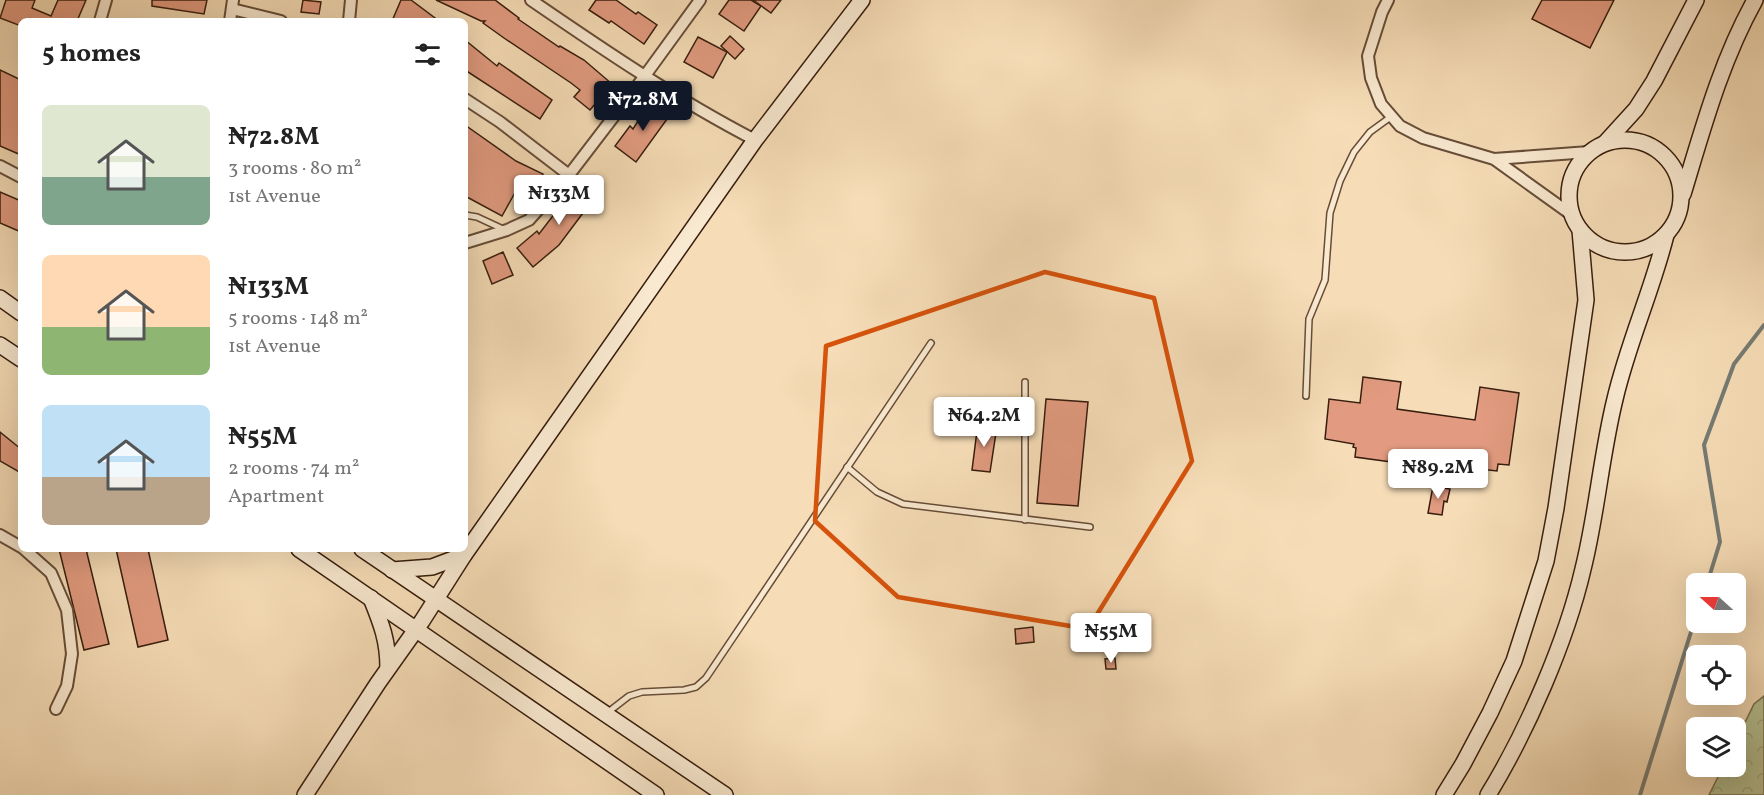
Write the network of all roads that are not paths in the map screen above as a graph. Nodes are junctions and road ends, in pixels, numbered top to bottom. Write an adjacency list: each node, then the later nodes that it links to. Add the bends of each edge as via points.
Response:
1 (106, 0): 10 (street)
2 (351, 0): 12 (street)
3 (531, 0): 13 (street)
4 (700, 0): 13 (street)
5 (862, 0): 16 (street)
6 (1388, 0): 15 (street, via 1368,56 1381,104)
7 (1696, 0): 17 (street, via 1654,81 1636,109)
8 (1755, 0): 23 (street, via 1725,62)
9 (232, 5): 11 (street)
10 (101, 18)
11 (272, 18)
12 (349, 18)
13 (644, 77): 16 (street); 22 (street)
14 (468, 101): 22 (street)
15 (1392, 116): 19 (street, via 1400,126 1423,138); 36 (lane, via 1370,132 1354,152 1330,213 1324,280 1309,319)
16 (755, 140): 42 (street)
17 (1605, 143): 18 (street); 23 (street, via 1642,141 1659,150 1680,181)
18 (1589, 152): 19 (street); 24 (street, via 1577,165 1571,181)
19 (1494, 159): 24 (street)
20 (0, 166): 21 (street)
21 (18, 175)
22 (569, 175): 26 (street, via 529,220)
23 (1681, 200): 28 (street)
24 (1572, 215): 27 (street)
25 (468, 216): 26 (lane)
26 (507, 230): 29 (street)
27 (1580, 230): 28 (street, via 1594,243 1612,251 1632,252); 58 (street, via 1586,300 1546,561 1514,661 1463,764)
28 (1666, 235): 59 (street, via 1614,400 1586,560 1568,621 1548,675)
29 (468, 242)
30 (0, 298): 31 (street)
31 (18, 311)
32 (931, 343): 37 (lane)
33 (0, 345): 34 (street)
34 (18, 357)
35 (1025, 382): 38 (lane)
36 (1306, 396)
37 (847, 467): 38 (lane, via 878,492 903,504); 54 (lane, via 706,678 696,687 684,690 629,696)
38 (1025, 520): 39 (lane)
39 (1090, 527)
40 (0, 534): 41 (street)
41 (18, 545)
42 (468, 549)
43 (27, 552): 53 (street, via 51,573 67,610 72,654 67,686)
44 (303, 552): 49 (street)
45 (366, 552): 48 (street)
46 (466, 552): 47 (street)
47 (464, 555): 48 (street, via 432,567); 50 (street)
48 (392, 570): 50 (street)
49 (371, 598): 51 (street); 52 (street, via 384,630)
50 (437, 598): 51 (street); 54 (street)
51 (416, 629): 52 (street); 56 (street)
52 (388, 669): 55 (street)
53 (56, 709)
54 (605, 714): 57 (street)
55 (305, 795)
56 (656, 795)
57 (725, 795)
58 (1443, 795)
59 (1488, 795)

